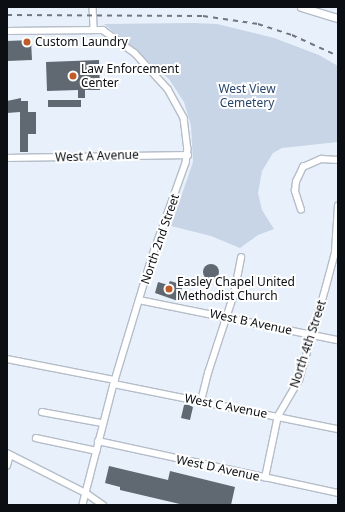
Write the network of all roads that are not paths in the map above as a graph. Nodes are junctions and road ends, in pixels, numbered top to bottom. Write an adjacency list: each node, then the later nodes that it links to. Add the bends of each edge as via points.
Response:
1 (93, 7): 4 (street)
2 (301, 7): 3 (main road)
3 (338, 18)
4 (94, 28): 5 (street); 6 (street, North 2nd Street, via 112,35 132,50 168,89 184,118)
5 (7, 31)
6 (188, 155): 7 (street, West A Avenue); 12 (street, North 2nd Street)
7 (7, 158)
8 (338, 160): 10 (street, via 321,159 303,167 295,191)
9 (338, 206): 14 (street, North 4th Street, via 335,252)
10 (301, 210)
11 (241, 258): 13 (street, via 234,294)
12 (139, 300): 13 (street, West B Avenue); 17 (street, North 2nd Street)
13 (225, 317): 14 (street, West B Avenue); 18 (street)
14 (311, 334): 15 (street, West B Avenue); 20 (street, North 4th Street, via 299,380)
15 (338, 340)
16 (7, 359): 17 (street, West C Avenue)
17 (114, 382): 18 (street, West C Avenue); 21 (street, North 2nd Street)
18 (201, 401): 20 (street, West C Avenue)
19 (42, 412): 21 (street)
20 (278, 416): 22 (street, West C Avenue); 28 (street, North 4th Street)
21 (102, 423): 24 (street, North 2nd Street)
22 (338, 429)
23 (36, 438): 25 (street)
24 (98, 441): 25 (street, North 2nd Street); 28 (street, West D Avenue)
25 (97, 451): 29 (street, North 2nd Street)
26 (8, 454): 27 (street); 29 (street)
27 (7, 466)
28 (265, 478): 30 (street, West D Avenue)
29 (86, 493): 31 (street, North 2nd Street); 32 (street)
30 (338, 493)
31 (82, 505)
32 (103, 505)

